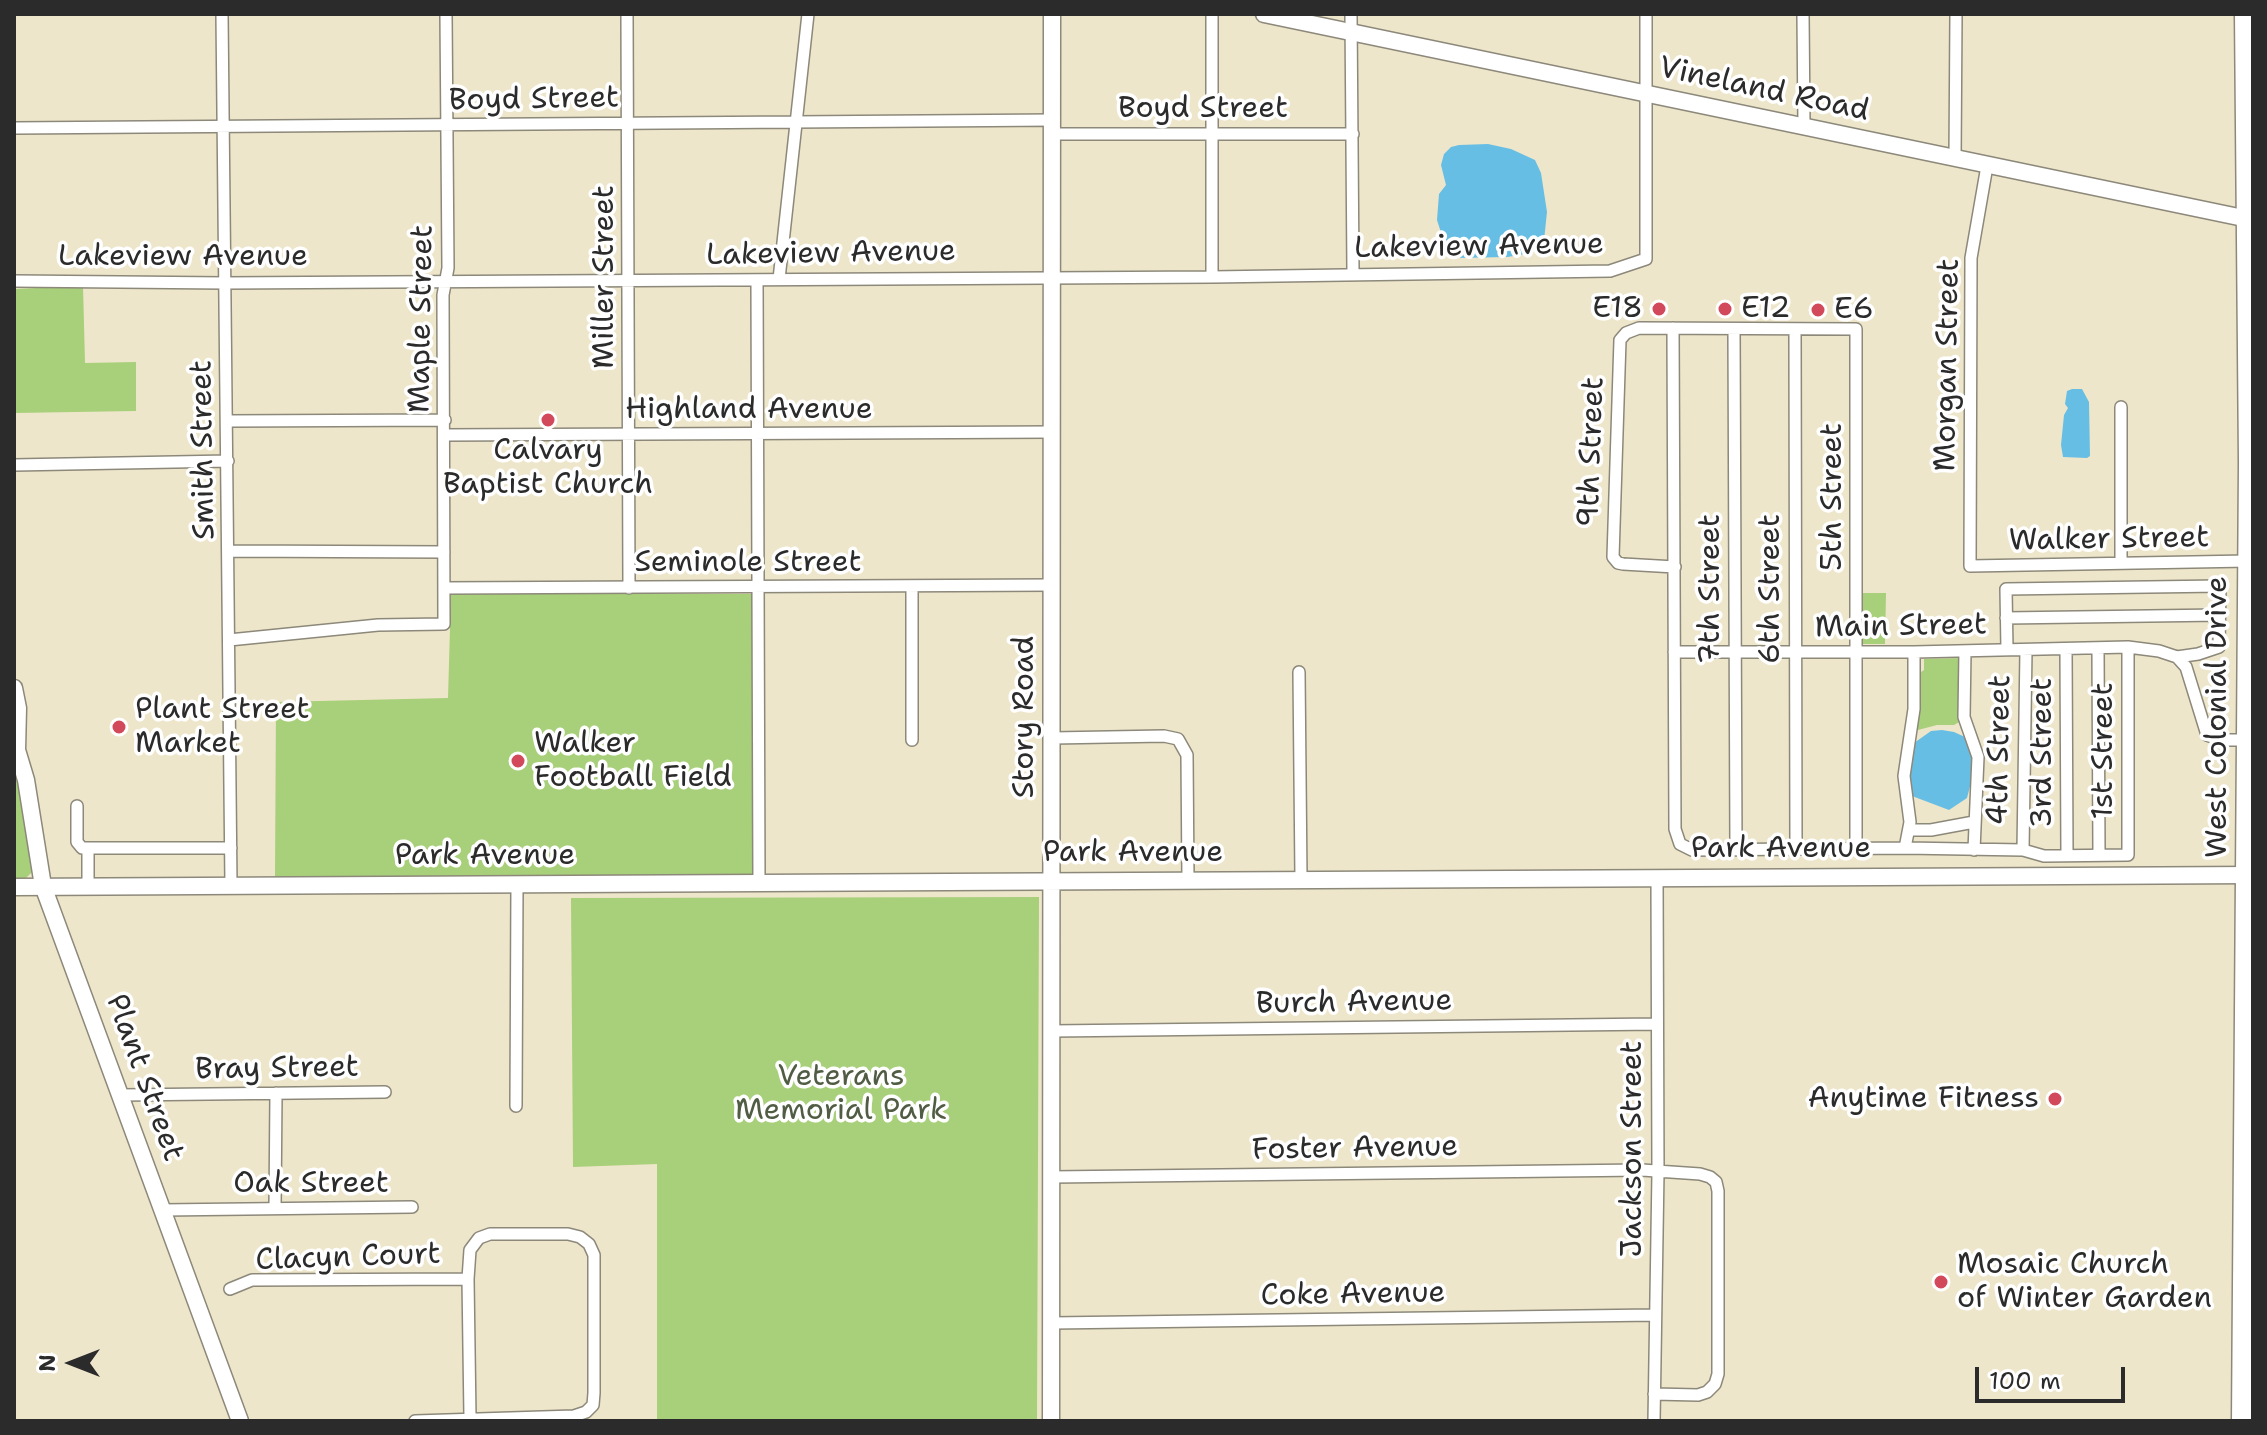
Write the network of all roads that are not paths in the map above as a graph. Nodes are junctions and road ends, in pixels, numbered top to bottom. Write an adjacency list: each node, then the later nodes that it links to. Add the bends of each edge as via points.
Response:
1 (222, 14): 21 (street, Smith Street)
2 (446, 14): 17 (street, Maple Street)
3 (627, 14): 15 (street, Miller Street)
4 (808, 14): 16 (street)
5 (1052, 14): 19 (street, Story Road)
6 (1212, 14): 22 (street)
7 (1264, 14): 13 (street, Vineland Road)
8 (1351, 14): 13 (street)
9 (1646, 14): 14 (street)
10 (1803, 14): 18 (street)
11 (1956, 14): 24 (street)
12 (2245, 14): 26 (highway, West Colonial Drive)
13 (1351, 33): 14 (street, Vineland Road); 23 (street)
14 (1647, 95): 18 (street, Vineland Road); 27 (street, Lakeview Avenue, via 1646,259 1610,271)
15 (628, 122): 16 (street, Boyd Street); 17 (street, Boyd Street); 31 (street, Miller Street)
16 (797, 123): 19 (street, Boyd Street); 30 (street)
17 (447, 125): 21 (street, Boyd Street); 34 (street, Maple Street)
18 (1804, 126): 24 (street, Vineland Road)
19 (1054, 127): 22 (street, Boyd Street); 28 (street, Story Road)
20 (14, 128): 21 (street, Boyd Street)
21 (224, 128): 35 (street, Smith Street)
22 (1212, 132): 23 (street, Boyd Street); 29 (street)
23 (1353, 134): 27 (street)
24 (1955, 159): 25 (street, Vineland Road)
25 (1987, 166): 26 (street, Vineland Road); 54 (street, Morgan Street, via 1971,258)
26 (2250, 220): 47 (highway, West Colonial Drive)
27 (1353, 273): 29 (street, Lakeview Avenue)
28 (1054, 276): 29 (street, Lakeview Avenue); 30 (street, Lakeview Avenue); 42 (street, Story Road)
29 (1212, 277)
30 (779, 279): 32 (street, Lakeview Avenue)
31 (629, 280): 32 (street, Lakeview Avenue); 34 (street, Lakeview Avenue); 43 (street, Miller Street)
32 (757, 280): 44 (street)
33 (14, 281): 35 (street, Lakeview Avenue)
34 (445, 281): 35 (street, Lakeview Avenue); 40 (street, Maple Street)
35 (225, 283): 41 (street, Smith Street)
36 (1673, 328): 37 (street, 5th Street); 55 (street); 55 (street, 9th Street, via 1639,328 1620,340 1613,557 1623,564)
37 (1734, 329): 38 (street, 5th Street); 72 (street, 7th Street)
38 (1795, 329): 73 (street, 6th Street); 74 (street, 5th Street, via 1856,329)
39 (2121, 407): 52 (street)
40 (445, 420): 41 (street); 45 (street, Maple Street)
41 (228, 421): 46 (street, Smith Street)
42 (1053, 432): 44 (street, Highland Avenue); 56 (street, Story Road)
43 (630, 434): 44 (street, Highland Avenue); 45 (street, Highland Avenue); 60 (street, Miller Street)
44 (755, 434): 58 (street)
45 (445, 435): 51 (street, Maple Street)
46 (228, 461): 48 (street); 50 (street, Smith Street)
47 (2249, 463): 49 (highway); 53 (highway, West Colonial Drive)
48 (14, 465)
49 (2253, 496)
50 (229, 551): 51 (street); 63 (street, Smith Street)
51 (444, 552): 59 (street, Maple Street)
52 (2121, 563): 53 (street, Walker Street); 54 (street, Walker Street)
53 (2250, 563): 81 (highway, West Colonial Drive)
54 (1970, 566)
55 (1675, 567): 70 (street)
56 (1053, 585): 57 (street, Seminole Street); 79 (street, Story Road)
57 (912, 586): 58 (street, Seminole Street); 80 (street)
58 (757, 587): 60 (street, Seminole Street); 101 (street)
59 (444, 588): 60 (street, Seminole Street); 63 (street, Maple Street, via 444,624)
60 (629, 588)
61 (2220, 615): 62 (street); 62 (street, 4th Street, via 2220,586 2006,589); 75 (street, via 2219,647)
62 (2006, 618): 66 (street, 4th Street)
63 (229, 640): 87 (street, Smith Street)
64 (2128, 647): 65 (street, Main Street); 75 (street, Main Street); 95 (street, 1st Street, via 2128,855)
65 (2098, 649): 68 (street, Main Street); 95 (street)
66 (2007, 650): 67 (street, Main Street); 69 (street, Main Street)
67 (2026, 650): 68 (street, Main Street); 93 (street, 4th Street)
68 (2066, 650): 94 (street, 3rd Street)
69 (1965, 651): 71 (street, Main Street); 84 (street, via 1964,717 1978,757)
70 (1674, 652): 72 (street, Main Street); 90 (street, via 1677,836 1692,850)
71 (1914, 652): 74 (street, Main Street); 85 (street, via 1914,709 1904,776)
72 (1735, 653): 73 (street, Main Street); 90 (street, 7th Street)
73 (1795, 653): 74 (street, Main Street); 91 (street, 6th Street)
74 (1857, 653): 89 (street, 5th Street)
75 (2177, 657): 81 (street, via 2186,667 2207,735)
76 (1299, 672): 98 (street)
77 (14, 688): 78 (street, Plant Street)
78 (16, 710): 82 (street, Plant Street)
79 (1053, 738): 99 (street, via 1178,739 1187,755); 100 (street, Story Road)
80 (912, 740)
81 (2248, 740): 96 (highway, West Colonial Drive)
82 (16, 748): 104 (street, Plant Street)
83 (77, 806): 86 (street, via 77,842)
84 (1974, 822): 85 (street); 92 (street)
85 (1909, 830): 88 (street)
86 (88, 848): 87 (street); 105 (street)
87 (231, 848): 103 (street, Smith Street)
88 (1905, 848): 89 (street); 92 (street)
89 (1856, 849): 91 (street)
90 (1736, 850): 91 (street)
91 (1796, 850)
92 (1974, 850): 93 (street)
93 (2023, 850): 94 (street)
94 (2067, 855): 95 (street)
95 (2099, 855)
96 (2250, 875): 97 (street, Park Avenue); 112 (highway, West Colonial Drive)
97 (1657, 877): 98 (street, Park Avenue); 107 (street, Jackson Street)
98 (1301, 879): 99 (street, Park Avenue)
99 (1188, 881): 100 (street, Park Avenue)
100 (1052, 882): 101 (street, Park Avenue); 108 (street, Story Road)
101 (759, 883): 102 (street, Park Avenue)
102 (517, 884): 103 (street, Park Avenue); 113 (street)
103 (231, 885): 105 (street, Park Avenue)
104 (43, 886): 105 (street, Park Avenue); 106 (street, Park Avenue); 111 (street, Plant Street)
105 (88, 886)
106 (14, 887)
107 (1657, 1024): 108 (street, Burch Avenue); 114 (street, Jackson Street)
108 (1052, 1031): 115 (street, Story Road)
109 (385, 1092): 110 (street, Bray Street)
110 (276, 1093): 111 (street, Bray Street); 117 (street)
111 (122, 1095): 118 (street, Plant Street)
112 (2249, 1096): 129 (highway, West Colonial Drive)
113 (516, 1106)
114 (1658, 1172): 115 (street, Foster Avenue); 121 (street, Jackson Street); 123 (street, Foster Avenue, via 1700,1174 1716,1182 1718,1374 1715,1384 1698,1395)
115 (1052, 1177): 122 (street, Story Road)
116 (412, 1207): 117 (street, Oak Street)
117 (275, 1208): 118 (street, Oak Street)
118 (163, 1210): 125 (street, Plant Street)
119 (468, 1279): 120 (street, Clacyn Court, via 252,1280); 124 (street); 124 (street, via 470,1250 490,1234 568,1234 589,1244 594,1255 593,1405 574,1416)
120 (230, 1289)
121 (1655, 1315): 122 (street, Coke Avenue); 123 (street, Jackson Street)
122 (1052, 1323): 127 (street, Story Road)
123 (1654, 1394): 128 (street, Jackson Street)
124 (470, 1418): 126 (street)
125 (240, 1421)
126 (415, 1421)
127 (1051, 1421)
128 (1654, 1421)
129 (2242, 1421)

